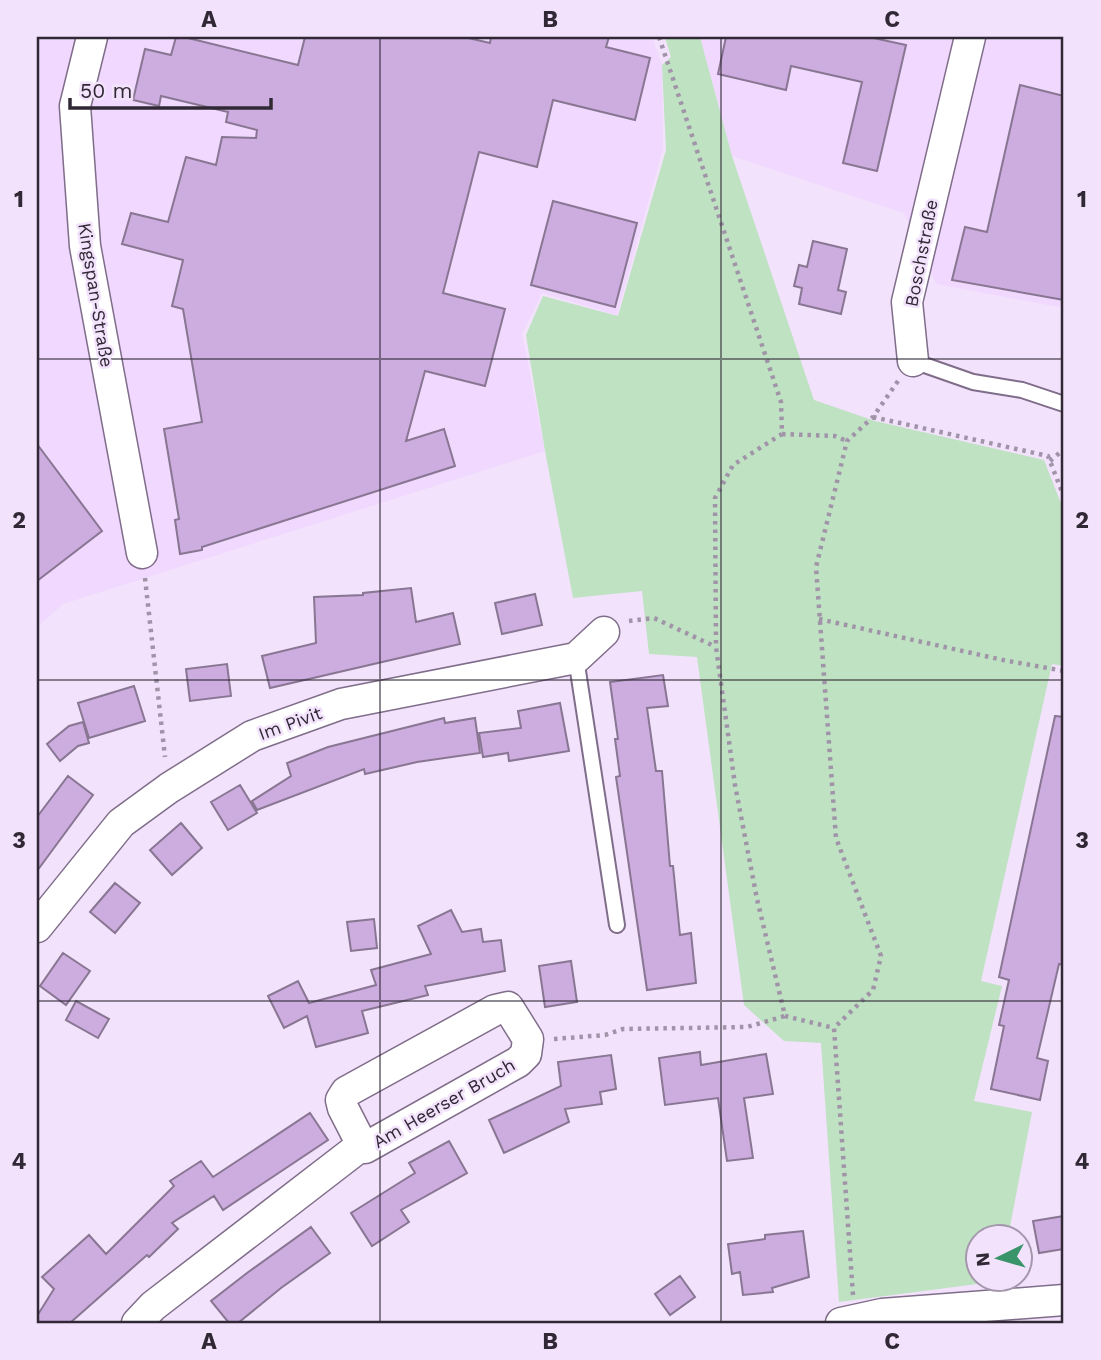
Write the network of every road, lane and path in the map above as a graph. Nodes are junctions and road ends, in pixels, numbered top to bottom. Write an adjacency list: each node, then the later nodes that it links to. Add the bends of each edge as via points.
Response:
1 (92, 37): 12 (street, Kingspan-Straße, via 75,106 85,246)
2 (659, 37): 7 (path, via 781,402)
3 (970, 37): 4 (street, Boschstraße, via 907,302)
4 (913, 361): 5 (lane, via 973,382 1022,390); 6 (path)
5 (1064, 404)
6 (873, 417): 8 (path); 10 (path, via 1048,456)
7 (782, 434): 8 (path); 16 (path, via 733,465 715,498)
8 (847, 440): 14 (path, via 816,566)
9 (1064, 449): 10 (path)
10 (1050, 461): 11 (path)
11 (1064, 497)
12 (142, 553): 19 (path)
13 (654, 618): 16 (path)
14 (819, 619): 18 (path); 23 (path, via 836,838 881,956 873,990)
15 (604, 632): 17 (street)
16 (716, 646): 22 (path, via 735,785)
17 (576, 658): 19 (street, Im Pivit, via 341,704 252,736); 20 (lane)
18 (1064, 671)
19 (169, 788): 21 (street, Im Pivit, via 121,823)
20 (617, 925)
21 (37, 927)
22 (785, 1016): 23 (path); 24 (path, via 747,1027 623,1029 605,1035)
23 (834, 1028): 27 (path)
24 (550, 1039)
25 (362, 1145): 25 (street, Am Heerser Bruch, via 365,1148 526,1054 528,1039 508,1007 346,1092 343,1108); 28 (street, Am Heerser Bruch)
26 (1064, 1300): 27 (street)
27 (865, 1320)
28 (137, 1323)

